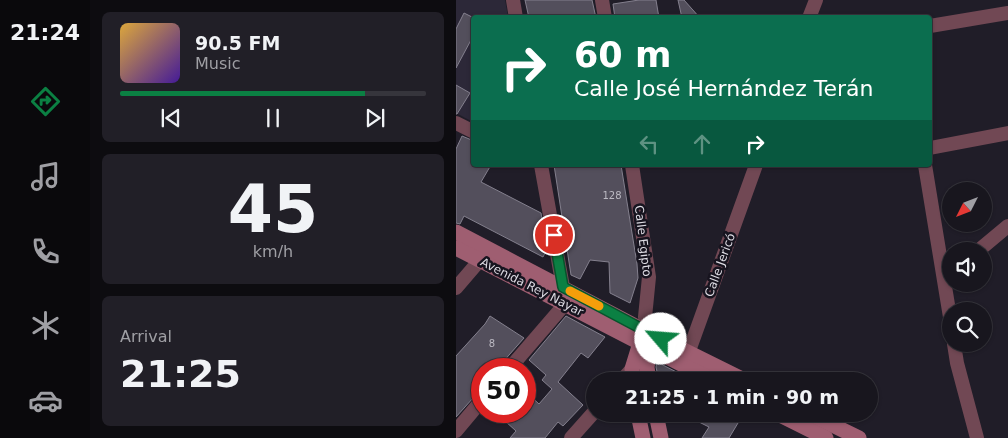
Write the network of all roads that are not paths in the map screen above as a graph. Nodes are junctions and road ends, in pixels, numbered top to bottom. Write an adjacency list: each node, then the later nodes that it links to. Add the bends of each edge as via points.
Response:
1 (513, 0): 5 (street)
2 (602, 0): 6 (street)
3 (816, 0): 7 (street)
4 (1008, 13): 8 (street)
5 (516, 15)
6 (604, 15)
7 (810, 15)
8 (932, 26)
9 (456, 123): 10 (street)
10 (471, 130)
11 (1008, 134): 12 (street)
12 (932, 148)
13 (541, 167): 23 (street)
14 (632, 167): 26 (street, Calle Egipto, via 649,277)
15 (755, 167): 29 (street, Calle Jericó)
16 (925, 167): 21 (street)
17 (1008, 226): 19 (street)
18 (456, 232): 23 (main road, Avenida Rey Nayar)
19 (989, 242)
20 (456, 248): 22 (main road, Avenida Rey Nayar)
21 (942, 248)
22 (480, 260): 24 (street); 25 (main road, Avenida Rey Nayar)
23 (563, 287): 26 (main road, Avenida Rey Nayar)
24 (456, 288)
25 (565, 304): 26 (main road, Avenida Rey Nayar); 28 (street)
26 (644, 334): 29 (main road, Avenida Rey Nayar); 30 (main road)
27 (956, 352): 45 (street)
28 (518, 358)
29 (686, 359): 31 (main road, Avenida Rey Nayar); 32 (main road, Avenida Rey Nayar)
30 (640, 372)
31 (703, 372)
32 (721, 372)
33 (471, 413): 39 (street)
34 (586, 421): 40 (street)
35 (640, 422): 41 (main road)
36 (658, 422): 42 (main road)
37 (794, 422): 43 (main road)
38 (826, 422): 44 (main road)
39 (456, 431)
40 (571, 438)
41 (643, 438)
42 (661, 438)
43 (826, 438)
44 (859, 438)
45 (977, 438)

